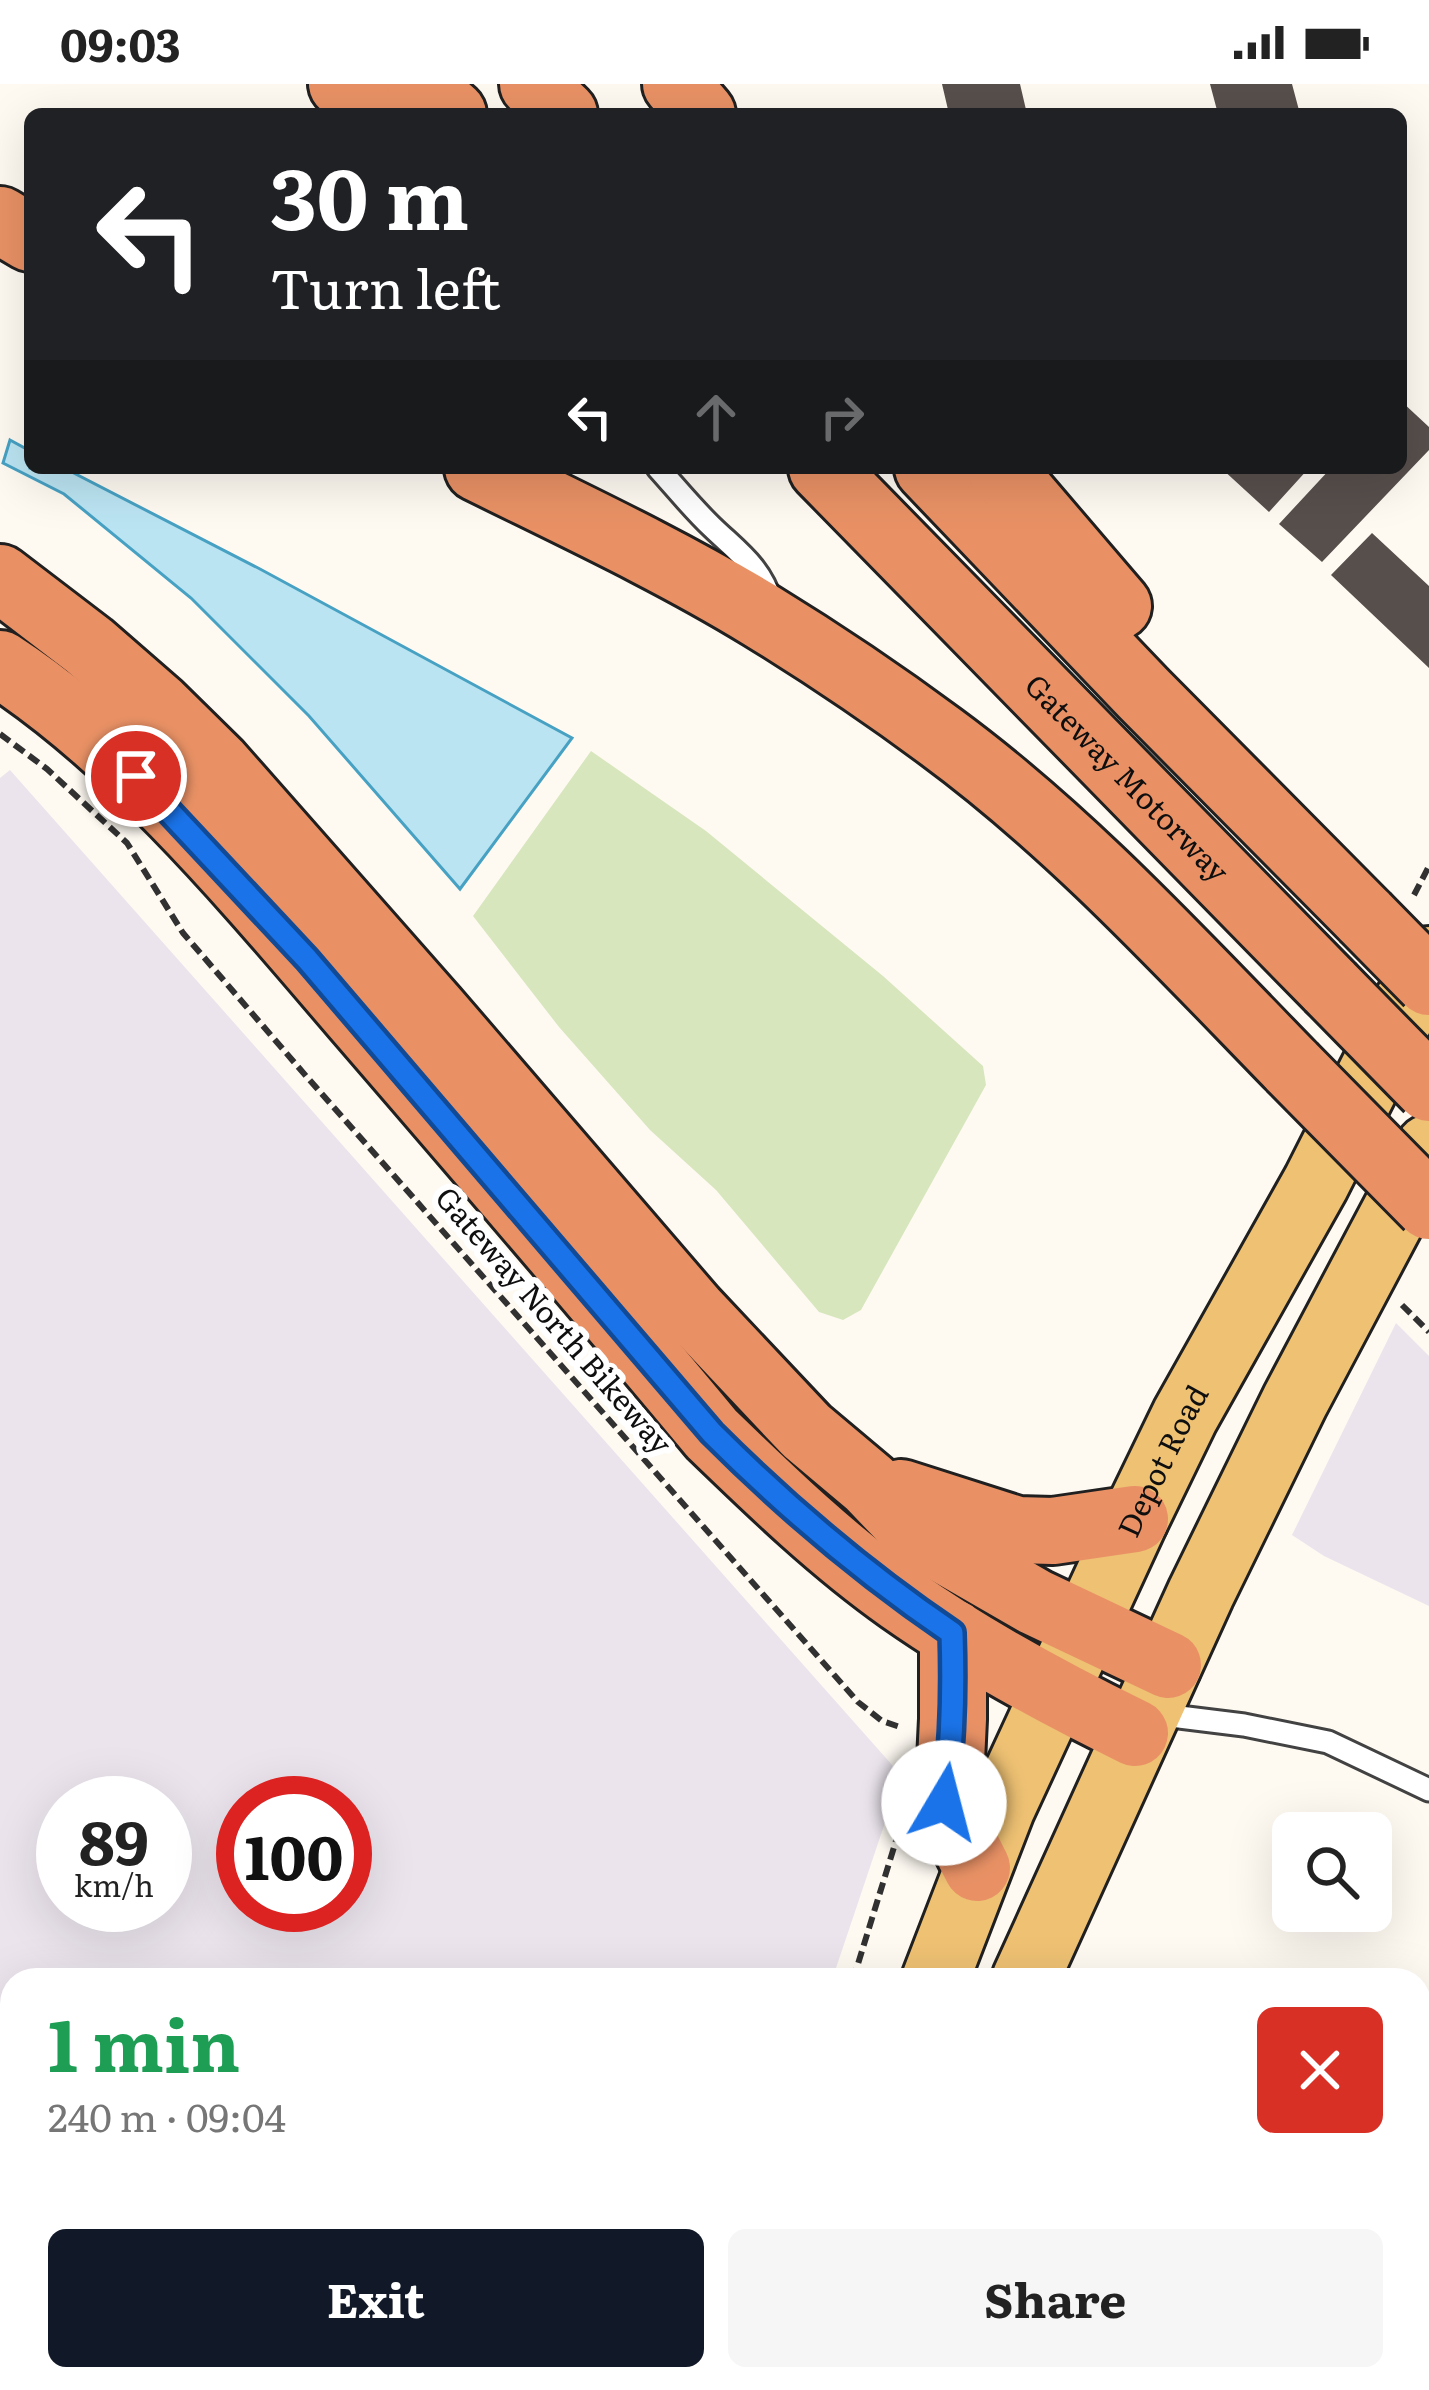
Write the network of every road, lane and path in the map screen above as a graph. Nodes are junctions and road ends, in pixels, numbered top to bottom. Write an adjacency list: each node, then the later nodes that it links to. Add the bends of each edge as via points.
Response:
1 (343, 84): 5 (highway)
2 (420, 84): 6 (highway)
3 (533, 84): 7 (highway)
4 (676, 84): 8 (highway)
5 (373, 108)
6 (446, 108)
7 (559, 108)
8 (697, 108)
9 (490, 474): 15 (highway)
10 (663, 474): 15 (lane, via 760,574)
11 (828, 474): 22 (highway, Gateway Motorway, bridge)
12 (934, 474): 18 (highway, via 1143,692)
13 (1005, 474): 18 (highway)
14 (0, 578): 27 (highway, via 89,646 218,765 693,1311 806,1431)
15 (776, 626): 24 (highway, bridge, via 1024,803)
16 (0, 664): 30 (highway, via 114,753 214,857 712,1433 854,1563)
17 (0, 734): 33 (path, Gateway North Bikeway, via 127,843 183,933 673,1494 858,1702)
18 (1372, 902): 19 (highway); 21 (highway, bridge)
19 (1429, 940)
20 (1429, 960): 28 (main road, Depot Road)
21 (1429, 982)
22 (1429, 1088)
23 (1429, 1148): 32 (main road, via 1295,1401)
24 (1429, 1206)
25 (1395, 1298): 26 (path)
26 (1429, 1332)
27 (869, 1484): 28 (highway, via 1017,1530); 29 (highway, via 917,1534)
28 (1136, 1519): 29 (main road, Depot Road)
29 (1085, 1624): 31 (main road, Depot Road); 32 (highway)
30 (952, 1633): 31 (highway); 36 (highway, via 944,1803)
31 (1055, 1694): 32 (highway); 36 (main road, Depot Road)
32 (1150, 1704): 34 (lane, via 1328,1742); 39 (main road)
33 (908, 1731)
34 (1429, 1790)
35 (902, 1822): 37 (path)
36 (977, 1868): 38 (main road, Depot Road)
37 (857, 1968)
38 (940, 1968)
39 (1029, 1968)

